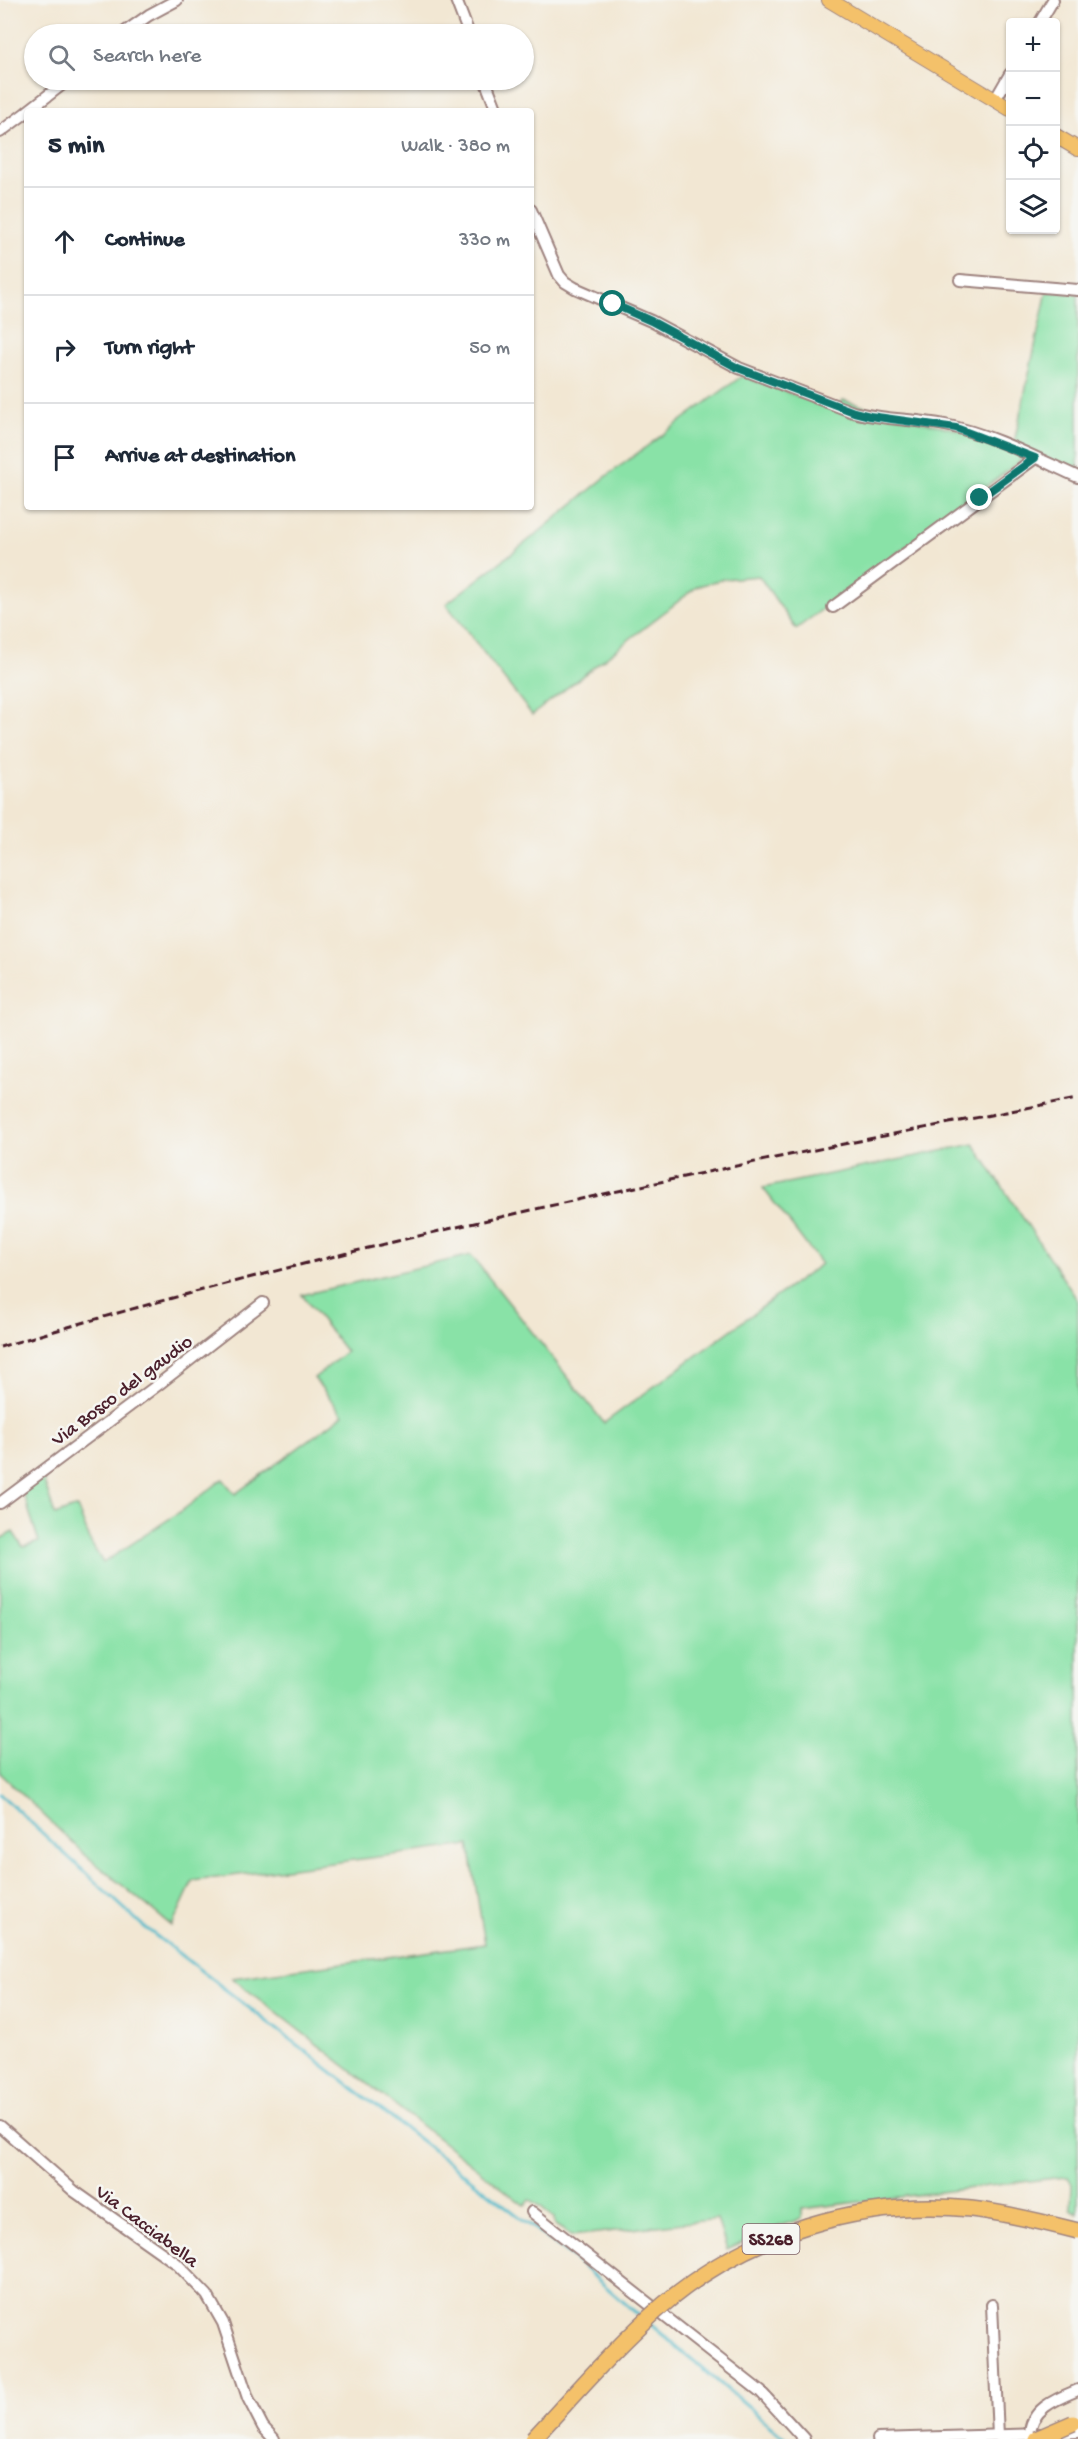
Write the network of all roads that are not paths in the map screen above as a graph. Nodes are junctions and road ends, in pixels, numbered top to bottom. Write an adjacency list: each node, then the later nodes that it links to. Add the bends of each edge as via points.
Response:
1 (177, 0): 6 (street)
2 (456, 0): 7 (street)
3 (829, 0): 11 (main road)
4 (1053, 0): 5 (street)
5 (1042, 18)
6 (136, 24)
7 (465, 24)
8 (1006, 82): 11 (street)
9 (56, 90): 13 (street)
10 (489, 90): 14 (street)
11 (995, 100): 12 (main road)
12 (1006, 106)
13 (33, 108)
14 (496, 108)
15 (24, 115): 16 (street)
16 (0, 132)
17 (1060, 138): 18 (main road)
18 (1078, 149)
19 (534, 217): 22 (street, via 565,282 651,321 738,368 854,412 960,429)
20 (960, 280): 21 (street)
21 (1078, 290)
22 (1035, 458): 23 (street); 24 (street)
23 (1078, 477)
24 (833, 607)
25 (263, 1303): 26 (street, Via Bosco del gaudio)
26 (0, 1503)
27 (0, 2126): 35 (street, Via Cacciabella, via 74,2191 176,2263 207,2295 223,2323 248,2398)
28 (532, 2212): 37 (street, via 761,2392)
29 (1078, 2231): 36 (highway, SS268, bridge, via 1012,2215 929,2207 845,2216 765,2241 728,2260 664,2304)
30 (992, 2305): 33 (street)
31 (1078, 2390): 34 (street, via 1035,2415 1030,2424)
32 (1076, 2428): 34 (highway, bridge)
33 (998, 2436): 34 (street); 38 (street)
34 (1033, 2437)
35 (274, 2439)
36 (534, 2439)
37 (804, 2439)
38 (878, 2439)

